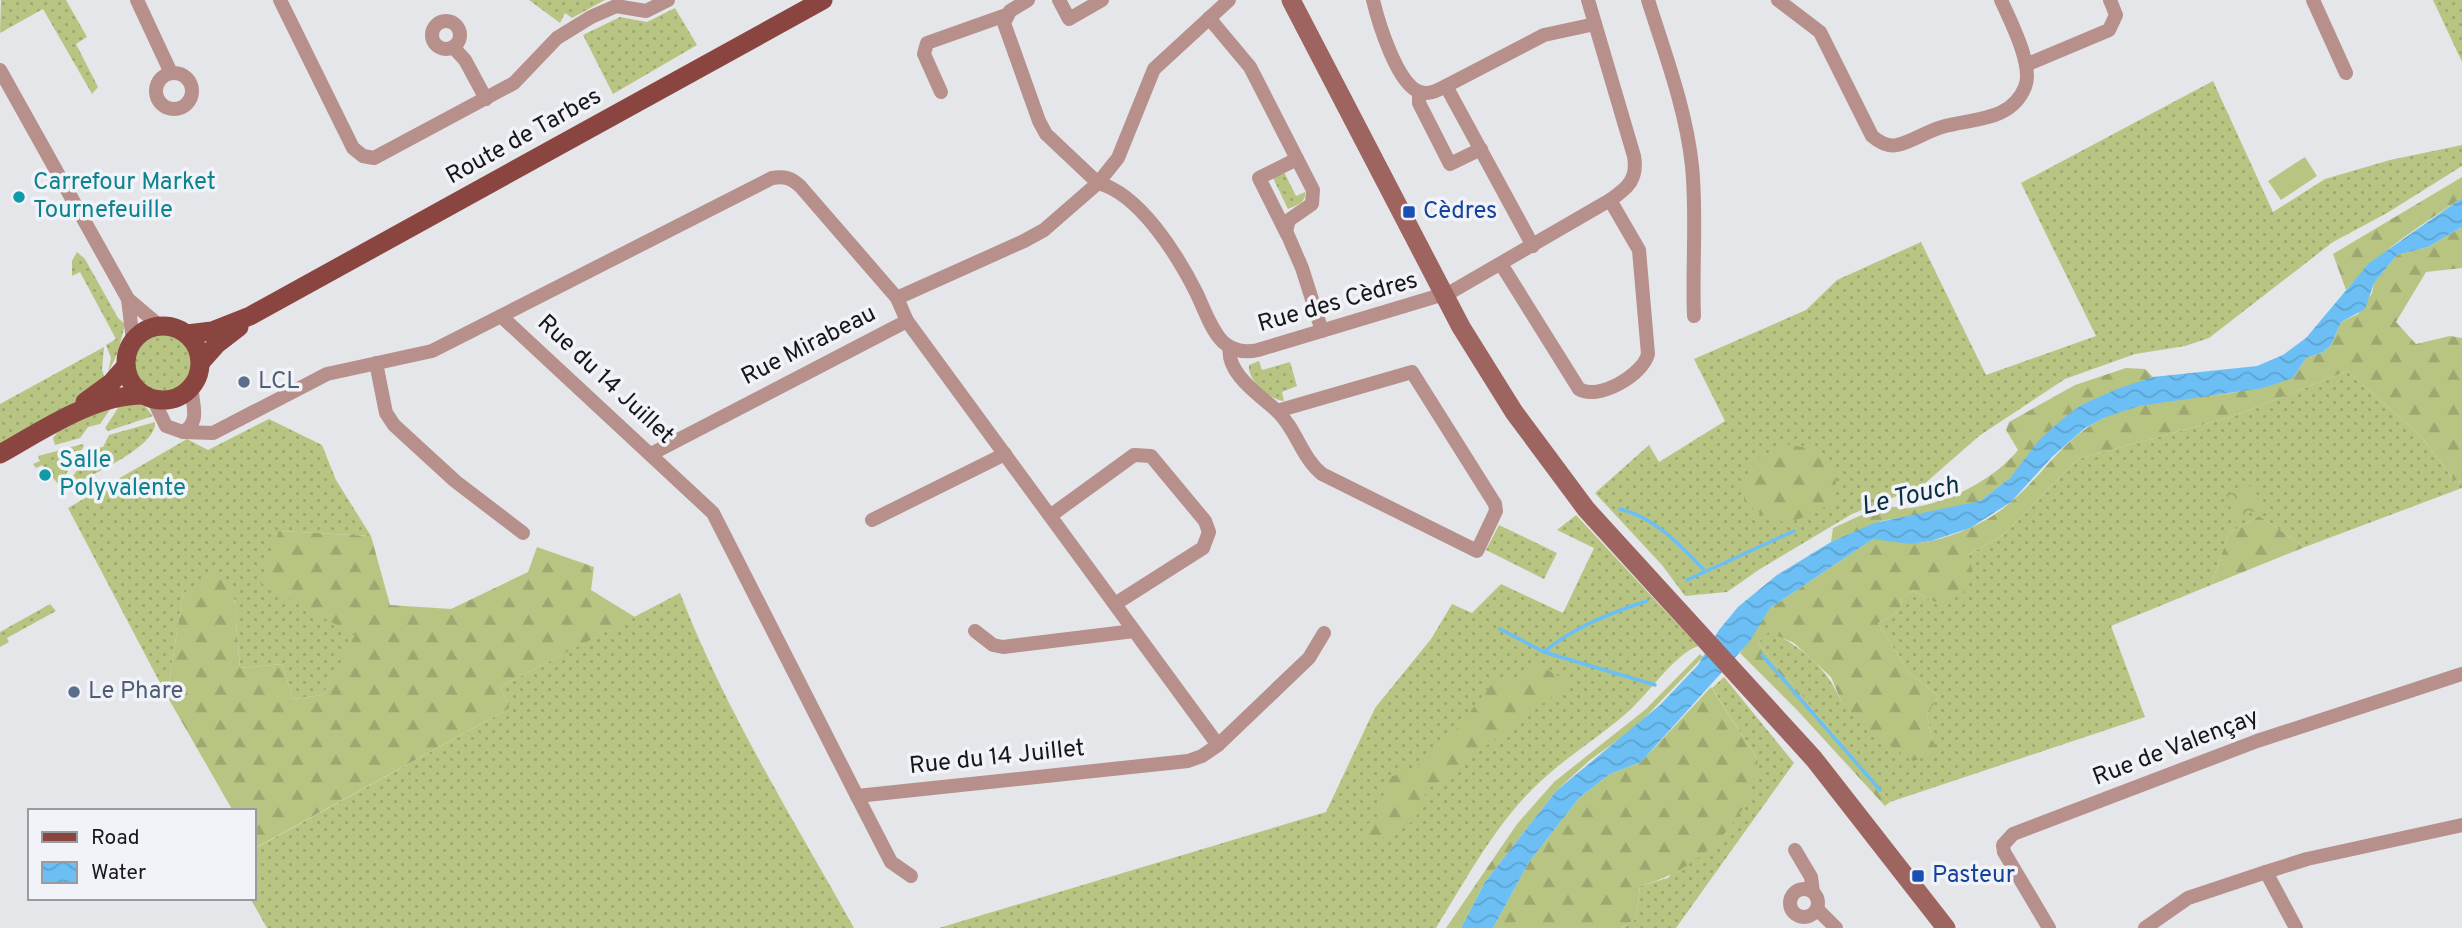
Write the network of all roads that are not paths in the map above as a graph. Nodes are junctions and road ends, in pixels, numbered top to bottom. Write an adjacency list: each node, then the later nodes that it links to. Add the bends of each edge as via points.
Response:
1 (137, 0): 23 (street)
2 (280, 0): 28 (street, via 351,145 363,156 382,157)
3 (668, 0): 28 (street, via 646,11 616,6 591,17 557,38 514,83)
4 (823, 0): 39 (main road, Route de Tarbes)
5 (1028, 0): 17 (street)
6 (1059, 0): 7 (street, via 1069,19)
7 (1102, 0)
8 (1230, 0): 18 (street)
9 (1290, 0): 36 (main road)
10 (1373, 0): 27 (street, via 1383,36 1407,81)
11 (1588, 0): 19 (street, Rue des Cèdres)
12 (1648, 0): 41 (street, via 1690,149)
13 (1778, 0): 21 (street, via 1820,32 1872,136 1882,144 1895,146 1939,128 1989,118 2017,103 2027,85)
14 (2001, 0): 21 (street)
15 (2110, 0): 21 (street, via 2116,15 2109,30)
16 (2313, 0): 24 (street)
17 (1006, 15): 26 (street, via 927,43 924,54); 31 (street, Rue des Cèdres, via 1004,26 1042,127)
18 (1209, 18): 30 (street, via 1250,67); 31 (street, via 1154,69 1116,162)
19 (1595, 24): 25 (street, via 1544,35); 32 (street, Rue des Cèdres, via 1636,164 1630,185)
20 (453, 47): 28 (street, via 466,60)
21 (2026, 65)
22 (0, 70): 38 (street)
23 (171, 73)
24 (2346, 74)
25 (1446, 86): 27 (street); 29 (street)
26 (941, 92)
27 (1419, 92): 29 (street, via 1419,103 1450,164)
28 (486, 99)
29 (1481, 149): 34 (street)
30 (1297, 159): 33 (street, via 1314,198 1310,207 1289,220); 33 (street, via 1259,178)
31 (1098, 183): 37 (street, Rue Mirabeau, via 1044,230); 47 (street, Rue des Cèdres, via 1122,193 1170,247 1217,335)
32 (1610, 200): 34 (street, Rue des Cèdres); 35 (street, via 1639,250 1647,354 1642,366 1603,391 1579,389)
33 (1287, 234): 44 (street)
34 (1533, 246): 35 (street, Rue des Cèdres)
35 (1501, 264): 36 (street, Rue des Cèdres)
36 (1443, 295): 44 (street, Rue des Cèdres); 78 (main road, via 1489,374 1557,473 1814,759)
37 (897, 298): 40 (street, Rue du 14 Juillet, via 800,187 780,176); 42 (street, Rue Mirabeau)
38 (128, 299): 43 (street); 46 (street)
39 (250, 316): 45 (main road, Route de Tarbes, via 212,331); 48 (main road, Route de Tarbes)
40 (501, 316): 49 (street, Rue du 14 Juillet, via 432,351); 59 (street, Rue du 14 Juillet)
41 (1694, 316)
42 (907, 321): 59 (street, Rue Mirabeau); 60 (street)
43 (160, 326): 45 (main road); 46 (main road, via 145,330)
44 (1322, 331): 47 (street, Rue des Cèdres, via 1254,351)
45 (187, 334): 48 (main road, via 197,346)
46 (133, 341): 50 (main road)
47 (1230, 347): 53 (street, via 1239,375)
48 (201, 362): 51 (main road)
49 (376, 363): 56 (street, Rue du 14 Juillet, via 327,374); 63 (street, via 386,413 394,425 455,481)
50 (126, 366): 52 (main road, via 131,382); 55 (main road, via 111,383)
51 (192, 387): 52 (main road, via 172,400); 54 (street)
52 (148, 397): 55 (main road, via 118,396); 57 (street, via 166,426)
53 (1277, 411): 53 (street, via 1412,372 1495,504 1477,551 1322,474)
54 (195, 416): 56 (street, via 205,427); 57 (street, via 192,426)
55 (52, 425): 58 (main road)
56 (221, 429): 57 (street, Rue du 14 Juillet, via 206,434)
57 (183, 432)
58 (0, 454)
59 (651, 454): 70 (street, Rue du 14 Juillet, via 717,520)
60 (1004, 454): 61 (street); 62 (street)
61 (1050, 516): 64 (street); 64 (street, via 1143,453 1151,456 1205,521 1209,532 1203,548)
62 (872, 520)
63 (523, 533)
64 (1115, 604): 66 (street)
65 (975, 631): 66 (street, via 1003,647)
66 (1134, 631): 69 (street)
67 (1324, 633): 69 (street, Rue du 14 Juillet, via 1309,658)
68 (2462, 674): 79 (street, Rue de Valençay, via 2257,741 2013,834 2003,845 2004,852)
69 (1218, 745): 70 (street, Rue du 14 Juillet, via 1188,761)
70 (858, 796): 74 (street, via 891,862)
71 (2462, 825): 73 (street)
72 (1795, 850): 75 (street, via 1811,877)
73 (2266, 872): 80 (street, via 2188,898); 81 (street)
74 (911, 876)
75 (1813, 892): 76 (street); 76 (street, via 1796,892 1791,903 1802,916)
76 (1817, 909): 77 (street)
77 (1836, 928)
78 (1946, 928)
79 (2049, 928)
80 (2145, 928)
81 (2296, 928)

